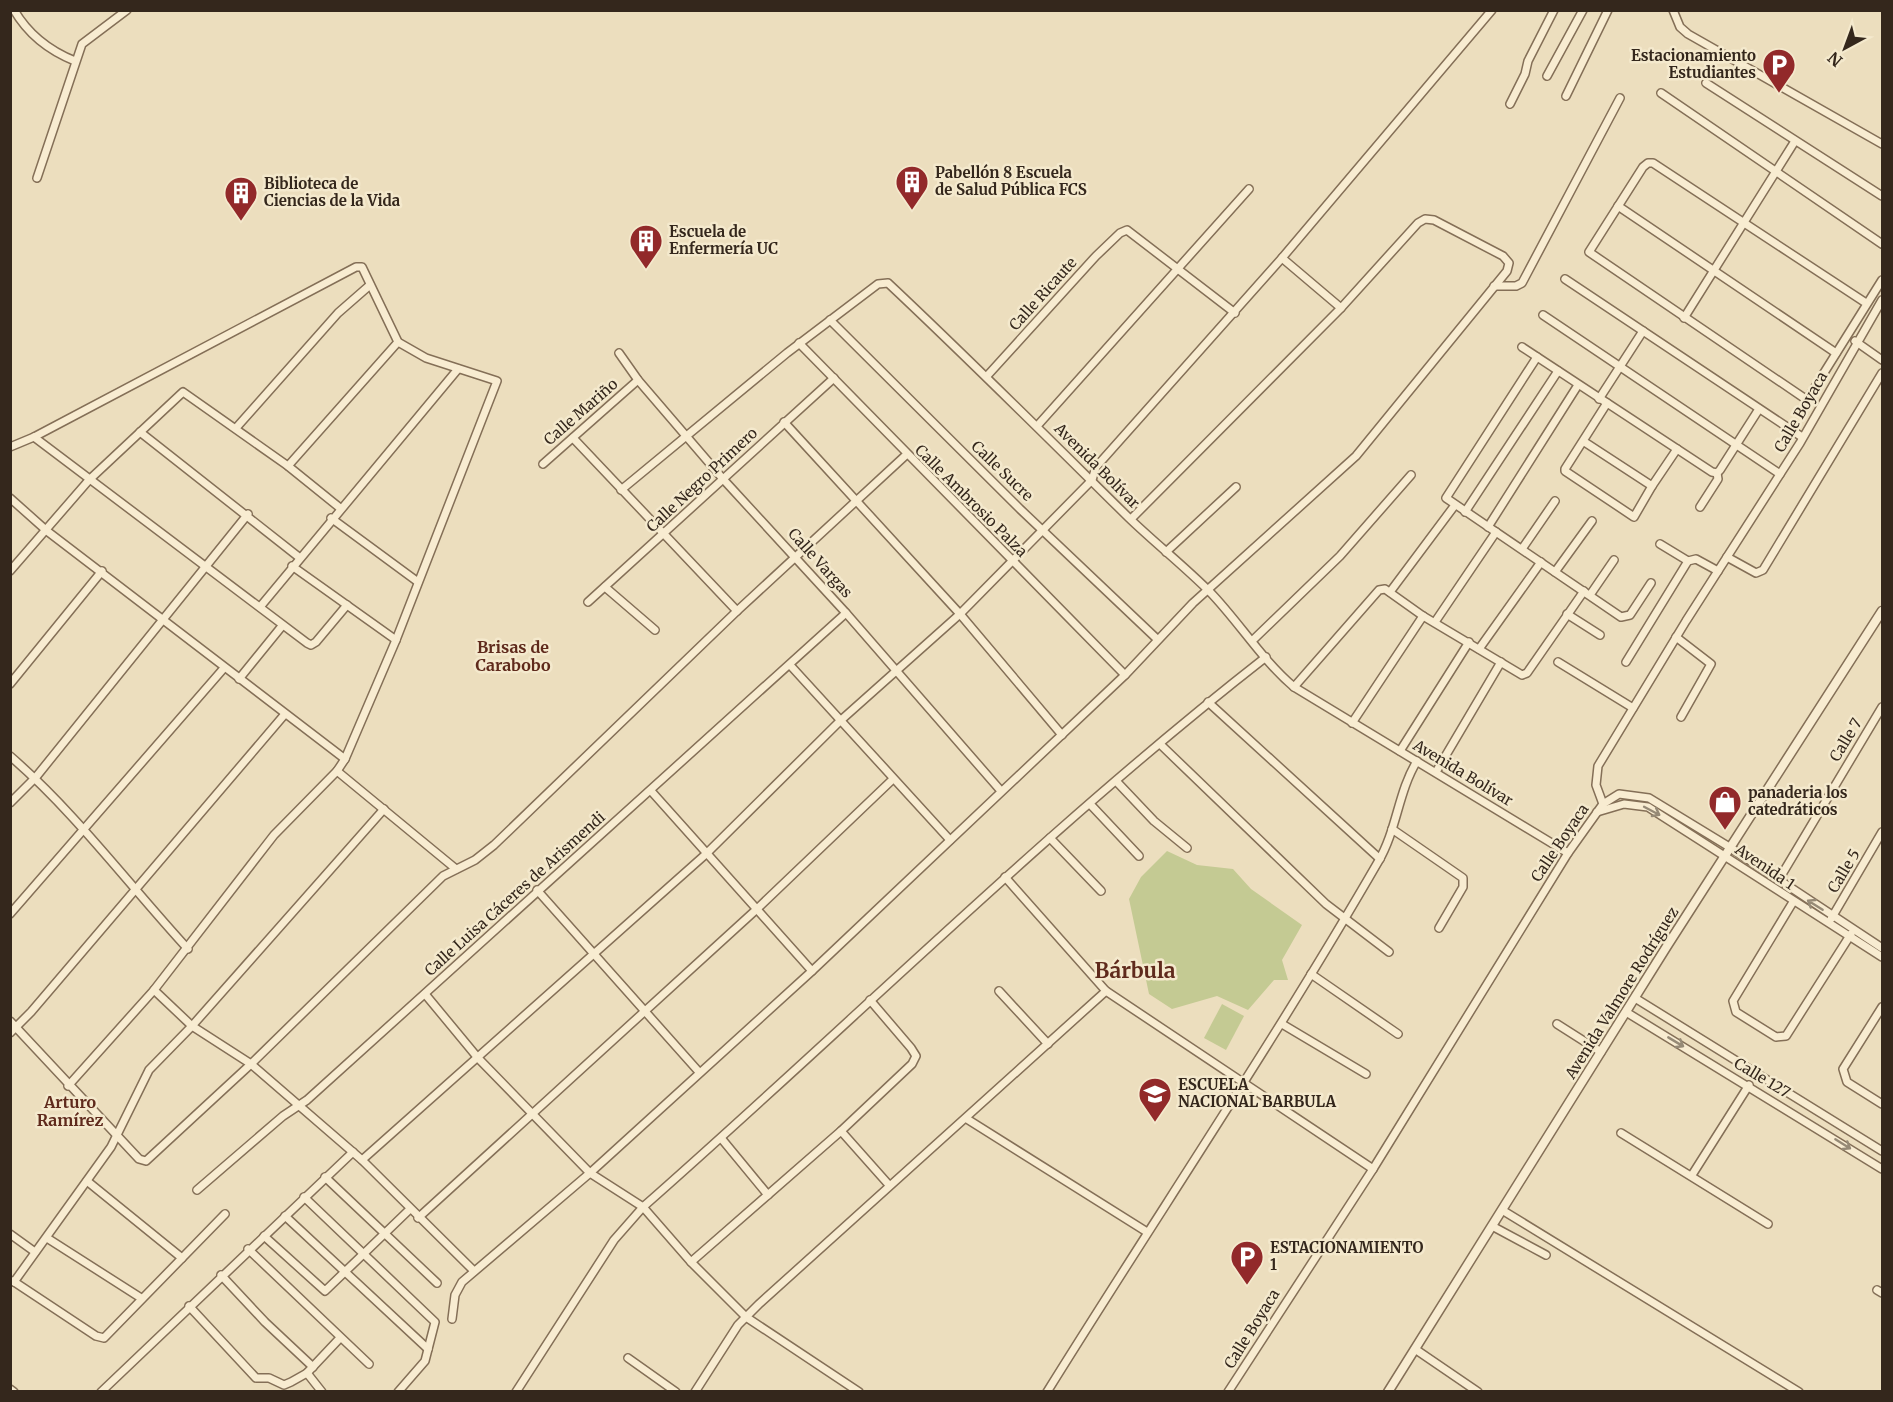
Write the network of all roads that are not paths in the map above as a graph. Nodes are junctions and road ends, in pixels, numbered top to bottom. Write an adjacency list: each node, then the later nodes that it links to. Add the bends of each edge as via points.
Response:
1 (14, 10): 8 (street, via 47,47)
2 (127, 10): 8 (street, via 86,40)
3 (1492, 10): 24 (street)
4 (1554, 10): 14 (street)
5 (1583, 10): 9 (street)
6 (1608, 10): 12 (street)
7 (1673, 10): 16 (street, via 1680,27 1688,33)
8 (75, 61): 18 (street)
9 (1547, 76)
10 (1706, 83): 15 (street)
11 (1661, 93): 17 (street)
12 (1566, 96)
13 (1620, 98): 30 (street, via 1522,283)
14 (1510, 104)
15 (1796, 141): 17 (street); 20 (street)
16 (1882, 144)
17 (1774, 172): 22 (street); 23 (street)
18 (37, 178)
19 (1249, 189): 25 (street)
20 (1882, 196)
21 (1618, 206): 22 (street, via 1648,163); 26 (street); 36 (street, via 1591,246 1591,256)
22 (1743, 222): 26 (street); 32 (street)
23 (1882, 244)
24 (1282, 258): 33 (street); 34 (street)
25 (1178, 269): 34 (street); 52 (street, Calle Ricaute, via 1132,232 1120,233); 60 (street)
26 (1714, 271): 36 (street); 45 (street)
27 (1565, 279): 38 (street)
28 (1882, 280): 32 (street)
29 (370, 285): 40 (street); 61 (street, via 338,313); 64 (street, via 362,267 356,267)
30 (1494, 286): 33 (street, via 1507,271 1509,263 1503,256 1425,219); 118 (street, via 1356,456)
31 (1882, 300): 41 (street, Calle Boyaca)
32 (1866, 303): 39 (street)
33 (1341, 308): 92 (street)
34 (1235, 313): 79 (street, via 1096,467)
35 (1543, 315): 48 (street)
36 (1684, 318): 45 (street, via 1807,400)
37 (830, 320): 42 (street, Avenida Bolívar); 52 (street, Avenida Bolívar, via 878,284 888,283); 95 (street, Calle Sucre)
38 (1643, 331): 48 (street); 58 (street)
39 (1847, 336): 41 (street); 45 (street)
40 (398, 342): 49 (street, via 426,358); 73 (street)
41 (1857, 342): 47 (street); 65 (street, Calle Boyaca)
42 (799, 343): 53 (street, Calle Ambrosio Palza); 63 (street, Avenida Bolívar)
43 (1522, 347): 46 (street)
44 (619, 353): 54 (street, Calle Vargas)
45 (1836, 353)
46 (1537, 357): 50 (street); 86 (street, via 1448,494 1446,498)
47 (1882, 360)
48 (1620, 367): 56 (street); 68 (street)
49 (458, 369): 87 (street); 115 (street, via 498,381)
50 (1558, 371): 55 (street); 89 (street)
51 (1882, 372): 103 (street, via 1763,570 1756,573)
52 (987, 376): 60 (street, Avenida Bolívar)
53 (834, 378): 59 (street, Calle Negro Primero); 71 (street, Calle Ambrosio Palza)
54 (638, 380): 63 (street, Calle Vargas); 66 (street, Calle Mariño)
55 (1578, 385): 56 (street); 94 (street)
56 (1599, 399): 57 (street)
57 (1607, 403): 67 (street); 70 (street)
58 (1759, 409): 65 (street); 68 (street)
59 (784, 422): 77 (street, Calle Negro Primero); 85 (street)
60 (1038, 425): 79 (street, Avenida Bolívar)
61 (236, 428): 62 (street, via 183,392); 73 (street)
62 (141, 432): 78 (street); 90 (street)
63 (688, 435): 77 (street, Calle Vargas); 82 (street, Avenida Bolívar)
64 (34, 437): 69 (street); 78 (street)
65 (1802, 437): 75 (street, Calle Boyaca)
66 (573, 438): 72 (street, Calle Mariño); 82 (street)
67 (1583, 441): 80 (street); 80 (street, via 1565,471 1622,510 1634,517)
68 (1737, 445): 74 (street); 75 (street)
69 (10, 447)
70 (1677, 449): 74 (street); 80 (street)
71 (906, 455): 85 (street); 106 (street, Calle Ambrosio Palza)
72 (543, 464)
73 (288, 466): 87 (street)
74 (1717, 473): 88 (street, via 1718,479)
75 (1780, 474): 103 (street, Calle Boyaca)
76 (1412, 475): 138 (street, via 1340,556)
77 (723, 479): 97 (street, Calle Negro Primero); 102 (street, Calle Vargas)
78 (89, 480): 96 (street); 110 (street)
79 (1092, 480): 92 (street, Avenida Bolívar); 95 (street)
80 (1652, 486)
81 (1236, 487): 101 (street)
82 (621, 490): 97 (street)
83 (10, 498): 96 (street)
84 (1555, 501): 100 (street)
85 (855, 502): 102 (street); 127 (street)
86 (1455, 505): 89 (street); 119 (street)
87 (340, 507): 91 (street)
88 (1700, 507)
89 (1465, 512): 94 (street)
90 (248, 514): 104 (street); 110 (street)
91 (331, 518): 104 (street); 115 (street)
92 (1131, 519): 101 (street, Avenida Bolívar)
93 (1592, 521): 114 (street)
94 (1488, 527): 98 (street)
95 (1044, 529): 106 (street); 136 (street, Calle Sucre)
96 (46, 531): 111 (street); 112 (street)
97 (665, 532): 117 (street, Calle Negro Primero); 124 (street)
98 (1496, 532): 100 (street); 131 (street)
99 (1660, 544): 107 (street)
100 (1521, 549): 108 (street)
101 (1166, 552): 118 (street, Avenida Bolívar)
102 (796, 557): 124 (street); 126 (street, Calle Vargas)
103 (1727, 557): 113 (street, Calle Boyaca)
104 (300, 558): 109 (street)
105 (1614, 560): 120 (street)
106 (1012, 561): 127 (street); 148 (street, Calle Ambrosio Palza)
107 (1688, 561): 113 (street, via 1696,559); 144 (street)
108 (1541, 562): 114 (street); 140 (street)
109 (292, 566): 122 (street); 123 (street)
110 (206, 567): 123 (street); 130 (street)
111 (10, 571)
112 (102, 571): 130 (street); 150 (street)
113 (1718, 571): 135 (street, Calle Boyaca)
114 (1555, 572): 120 (street)
115 (418, 582): 137 (street)
116 (1651, 583): 120 (street, via 1627,618)
117 (605, 587): 121 (street, Calle Negro Primero); 133 (street)
118 (1210, 592): 136 (street); 138 (street, Avenida Bolívar)
119 (1390, 592): 129 (street); 151 (street, via 1379,590)
120 (1587, 593): 128 (street)
121 (588, 602)
122 (347, 605): 132 (street, via 311,645); 137 (street)
123 (260, 607): 132 (street)
124 (737, 611): 189 (street, via 494,845)
125 (1882, 611): 183 (street, Avenida Valmore Rodríguez)
126 (846, 613): 145 (street, Calle Luisa Cáceres de Arismendi); 147 (street, Calle Vargas)
127 (960, 614): 147 (street); 159 (street)
128 (1567, 614): 134 (street); 142 (street, via 1525,675)
129 (1423, 616): 131 (street); 158 (street)
130 (164, 619): 146 (street); 167 (street)
131 (1435, 622): 139 (street)
132 (282, 626): 149 (street)
133 (655, 630)
134 (1600, 635)
135 (1676, 637): 154 (street, Calle Boyaca); 156 (street, via 1711,664)
136 (1157, 639): 148 (street)
137 (396, 640): 163 (street)
138 (1253, 640): 141 (street, Avenida Bolívar)
139 (1469, 642): 140 (street); 161 (street)
140 (1479, 648): 142 (street)
141 (1266, 657): 151 (street, Avenida Bolívar); 152 (street)
142 (1501, 662): 166 (street)
143 (1558, 662): 154 (street)
144 (1626, 662)
145 (790, 665): 157 (street); 171 (street, Calle Luisa Cáceres de Arismendi)
146 (224, 668): 149 (street); 178 (street)
147 (898, 672): 157 (street); 170 (street, Calle Vargas)
148 (1125, 675): 159 (street)
149 (239, 679): 155 (street)
150 (10, 684)
151 (1294, 687): 158 (street, Avenida Bolívar)
152 (1208, 702): 160 (street); 188 (street)
153 (1882, 706): 191 (street, Calle 7)
154 (1633, 708): 174 (street, Calle Boyaca, via 1598,766 1596,785)
155 (285, 714): 163 (street); 192 (street)
156 (1681, 717)
157 (840, 721): 168 (street); 185 (street)
158 (1352, 723): 161 (street, Avenida Bolívar)
159 (1062, 735): 170 (street)
160 (1161, 745): 169 (street); 199 (street)
161 (1400, 751): 164 (street, Avenida Bolívar)
162 (10, 756): 167 (street)
163 (345, 759): 165 (street)
164 (1417, 760): 166 (street, Avenida Bolívar); 177 (street, via 1402,791)
165 (337, 771): 175 (street); 204 (street, via 274,835)
166 (1436, 772): 184 (street, Avenida Bolívar)
167 (36, 777): 172 (street); 178 (street)
168 (892, 780): 181 (street); 196 (street)
169 (1117, 782): 173 (street); 182 (street)
170 (1001, 791): 181 (street)
171 (651, 792): 185 (street); 193 (street, Calle Luisa Cáceres de Arismendi)
172 (10, 803)
173 (1090, 804): 180 (street); 186 (street)
174 (1603, 804): 176 (street, Calle Boyaca); 183 (street, Avenida 1, via 1619,794 1649,798)
175 (384, 809): 189 (street); 222 (street)
176 (1596, 812): 184 (street, Calle Boyaca); 187 (street, Avenida 1, one-way to 187, via 1624,804 1648,807)
177 (1392, 829): 188 (street); 201 (street, via 1462,878 1463,887)
178 (85, 831): 192 (street); 197 (street)
179 (1882, 832): 198 (street, Calle 5)
180 (1050, 838): 190 (street); 194 (street)
181 (950, 840): 208 (street)
182 (1187, 848)
183 (1731, 848): 187 (street, Avenida Valmore Rodríguez); 191 (street, Avenida 1)
184 (1568, 853): 245 (street, Calle Boyaca)
185 (706, 854): 196 (street); 205 (street)
186 (1139, 856)
187 (1725, 856): 195 (street, Avenida 1); 214 (street, Avenida Valmore Rodríguez)
188 (1380, 859): 199 (street)
189 (456, 869): 228 (street, via 443,876)
190 (1005, 877): 212 (street); 215 (street)
191 (1778, 881): 198 (street, Avenida 1, one-way to 191)
192 (133, 890): 204 (street); 223 (street)
193 (537, 890): 205 (street); 213 (street, Calle Luisa Cáceres de Arismendi)
194 (1101, 891)
195 (1793, 902): 200 (street, Avenida 1); 202 (street, via 1733,1001 1736,1012 1776,1037 1786,1036)
196 (758, 908): 208 (street); 217 (street)
197 (10, 915)
198 (1832, 916): 200 (street, Calle 5); 202 (street, Avenida 1)
199 (1343, 919): 206 (street); 209 (street)
200 (1828, 924): 202 (street, Avenida 1)
201 (1439, 928)
202 (1852, 933): 203 (street, Avenida 1); 207 (street, Avenida 1)
203 (1882, 948)
204 (188, 949): 210 (street)
205 (594, 952): 217 (street); 227 (street)
206 (1389, 952)
207 (1882, 957)
208 (812, 971): 229 (street)
209 (1311, 974): 220 (street); 224 (street)
210 (154, 990): 222 (street); 233 (street)
211 (999, 991): 225 (street)
212 (1106, 991): 225 (street); 231 (street)
213 (425, 994): 227 (street); 235 (street, Calle Luisa Cáceres de Arismendi)
214 (1635, 998): 218 (street, Avenida Valmore Rodríguez); 242 (street, Calle 127)
215 (870, 1000): 238 (street, via 916,1056); 241 (street)
216 (1882, 1007): 234 (street, via 1843,1069 1847,1082)
217 (645, 1011): 229 (street); 236 (street)
218 (1626, 1012): 226 (street, Avenida Valmore Rodríguez); 232 (street, Calle 127, one-way to 232)
219 (10, 1021): 223 (street)
220 (1282, 1024): 230 (street); 231 (street)
221 (1557, 1024): 226 (street)
222 (192, 1026): 228 (street); 240 (street, via 149,1070)
223 (13, 1031): 233 (street)
224 (1398, 1034)
225 (1048, 1044): 237 (street)
226 (1601, 1052): 257 (street, Avenida Valmore Rodríguez)
227 (478, 1058): 236 (street); 244 (street)
228 (251, 1064): 235 (street); 240 (street, via 146,1161 140,1160)
229 (699, 1072): 247 (street)
230 (1365, 1074)
231 (1242, 1084): 245 (street); 263 (street)
232 (1749, 1085): 246 (street, Calle 127, one-way to 246); 248 (street)
233 (68, 1086): 240 (street)
234 (1882, 1104)
235 (298, 1106): 243 (street); 252 (street, Calle Luisa Cáceres de Arismendi)
236 (533, 1113): 247 (street); 260 (street)
237 (967, 1119): 251 (street); 263 (street)
238 (841, 1131): 251 (street); 253 (street)
239 (1622, 1132): 248 (street)
240 (118, 1135): 250 (street)
241 (721, 1138): 253 (street); 255 (street)
242 (1882, 1151)
243 (352, 1152): 244 (street); 249 (street)
244 (362, 1160): 256 (street)
245 (1373, 1169): 298 (street, Calle Boyaca)
246 (1882, 1169)
247 (590, 1173): 255 (street); 274 (street)
248 (1692, 1175): 261 (street)
249 (325, 1178): 254 (street); 265 (street)
250 (87, 1181): 267 (street); 272 (street)
251 (890, 1185): 281 (street)
252 (197, 1190)
253 (768, 1195): 273 (street)
254 (304, 1197): 259 (street); 270 (street)
255 (643, 1207): 273 (street); 293 (street, via 614,1240)
256 (410, 1210): 260 (street); 265 (street)
257 (1502, 1210): 262 (street, Avenida Valmore Rodríguez); 301 (street)
258 (225, 1214): 272 (street)
259 (285, 1216): 266 (street); 275 (street)
260 (418, 1218): 274 (street)
261 (1768, 1224)
262 (1492, 1226): 271 (street); 285 (street, Avenida Valmore Rodríguez)
263 (1148, 1232): 297 (street)
264 (10, 1234): 269 (street)
265 (385, 1234): 270 (street); 278 (street)
266 (264, 1236): 268 (street); 275 (street, via 322,1290 330,1289)
267 (46, 1238): 269 (street); 279 (street)
268 (248, 1249): 276 (street); 283 (street)
269 (35, 1252): 277 (street)
270 (363, 1254): 275 (street); 284 (street, via 432,1318 435,1326)
271 (1546, 1255)
272 (182, 1258): 279 (street)
273 (691, 1262): 281 (street)
274 (474, 1271): 282 (street, via 455,1295)
275 (345, 1273): 284 (street)
276 (221, 1275): 280 (street); 288 (street)
277 (12, 1281): 279 (street, via 104,1338)
278 (437, 1283)
279 (141, 1298)
280 (189, 1306): 289 (street, via 256,1378 269,1378 284,1385); 290 (street)
281 (746, 1317): 295 (street); 296 (street)
282 (452, 1319)
283 (340, 1338): 287 (street); 288 (street)
284 (428, 1349): 292 (street, via 425,1362)
285 (1415, 1349): 299 (street, Avenida Valmore Rodríguez); 300 (street)
286 (628, 1358): 294 (street)
287 (369, 1364)
288 (313, 1367): 289 (street)
289 (307, 1374): 291 (street)
290 (100, 1392)
291 (322, 1392)
292 (398, 1392)
293 (516, 1392)
294 (676, 1392)
295 (695, 1392)
296 (859, 1392)
297 (1047, 1392)
298 (1228, 1392)
299 (1388, 1392)
300 (1478, 1392)
301 (1799, 1392)

